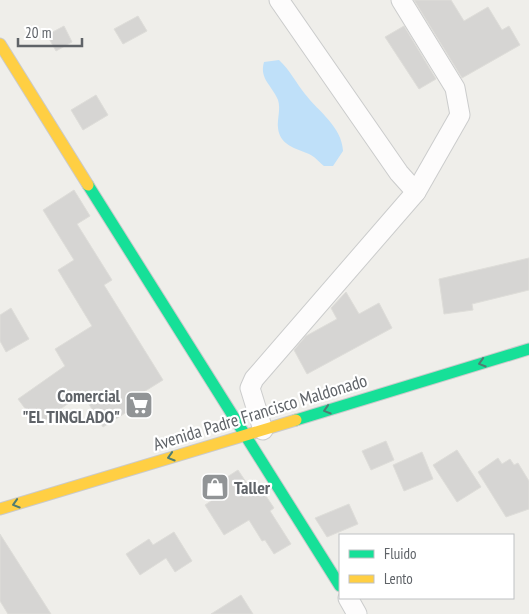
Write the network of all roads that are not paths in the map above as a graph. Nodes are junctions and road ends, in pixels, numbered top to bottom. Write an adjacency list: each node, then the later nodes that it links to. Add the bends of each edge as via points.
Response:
1 (279, 0): 5 (street, via 399,173)
2 (402, 0): 5 (street, via 455,88 460,115)
3 (0, 44): 4 (street)
4 (5, 66): 7 (street)
5 (416, 192): 7 (street, via 254,379 250,388)
6 (529, 349): 7 (street, Avenida Padre Francisco Maldonado, one-way to 7)
7 (254, 442): 8 (street, Avenida Padre Francisco Maldonado, one-way to 8); 9 (street)
8 (0, 509)
9 (339, 584)
10 (349, 599): 11 (street)
11 (357, 614)

